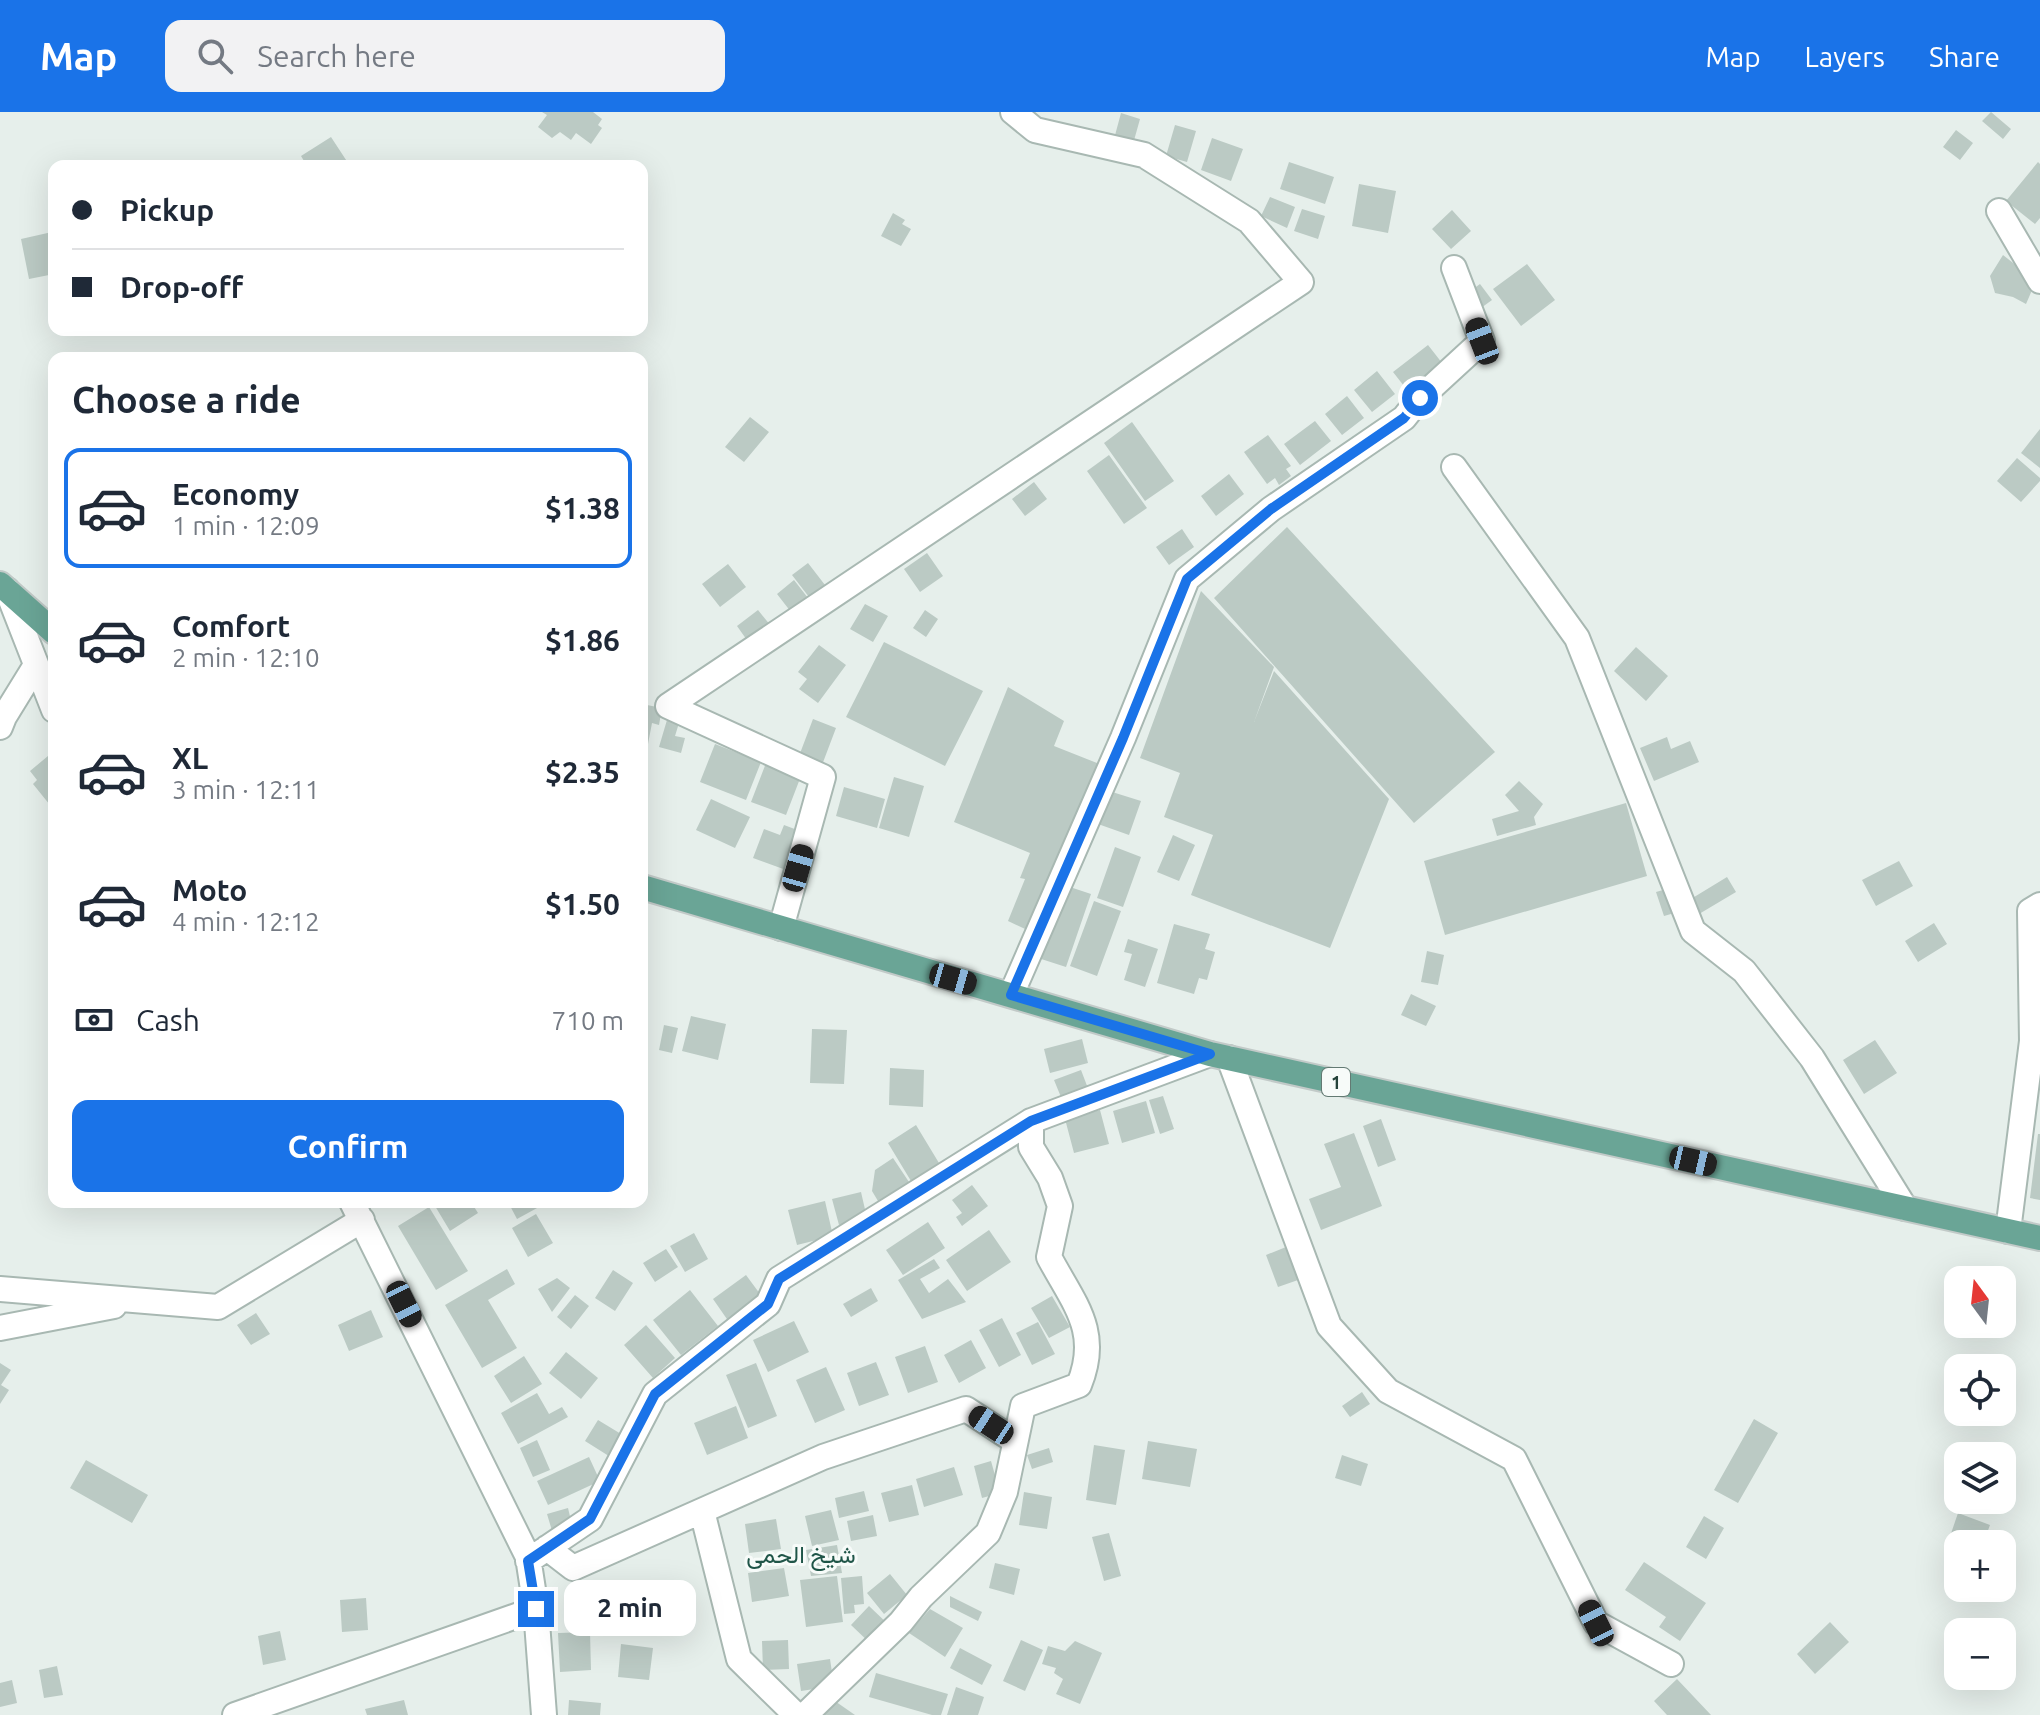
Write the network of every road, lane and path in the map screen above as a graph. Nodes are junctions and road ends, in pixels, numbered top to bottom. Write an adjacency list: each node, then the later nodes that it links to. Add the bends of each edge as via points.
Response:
1 (1013, 112): 13 (street, via 1035,130 1144,155 1249,221 1301,282 668,706 823,777)
2 (1999, 211): 4 (street)
3 (1454, 268): 14 (street, via 1482,341 1404,418 1271,509 1187,579)
4 (2040, 281)
5 (1454, 467): 17 (street, via 1577,638 1693,931 1744,971 1812,1058)
6 (3, 587): 7 (main road); 8 (street)
7 (48, 627)
8 (36, 665): 9 (street); 10 (street)
9 (48, 695)
10 (0, 727)
11 (648, 889): 13 (main road, 1)
12 (2040, 905): 19 (street, via 2030,911 2032,1041)
13 (781, 928): 14 (main road, 1)
14 (1011, 995): 15 (main road, 1)
15 (1220, 1056): 16 (street); 17 (main road, 1); 28 (street, via 1329,1326 1388,1391 1514,1459 1596,1623)
16 (1031, 1121): 24 (street, via 1031,1147 1060,1206 1049,1257 1089,1340 1079,1385 1023,1406); 26 (street, via 779,1279 768,1304 655,1394 590,1519)
17 (1905, 1208): 19 (main road, 1)
18 (357, 1211): 22 (street, via 218,1307); 26 (street)
19 (2008, 1231): 20 (main road, 1)
20 (2040, 1238)
21 (0, 1289): 22 (street)
22 (140, 1300): 23 (street)
23 (0, 1328)
24 (1015, 1441): 25 (street, via 966,1409 823,1457); 32 (street, via 1005,1492 988,1533)
25 (702, 1511): 26 (street, via 573,1568); 31 (street, via 739,1659)
26 (538, 1554): 27 (street)
27 (536, 1609): 29 (street); 30 (street)
28 (1671, 1664)
29 (235, 1715)
30 (544, 1715)
31 (796, 1715)
32 (805, 1715)

